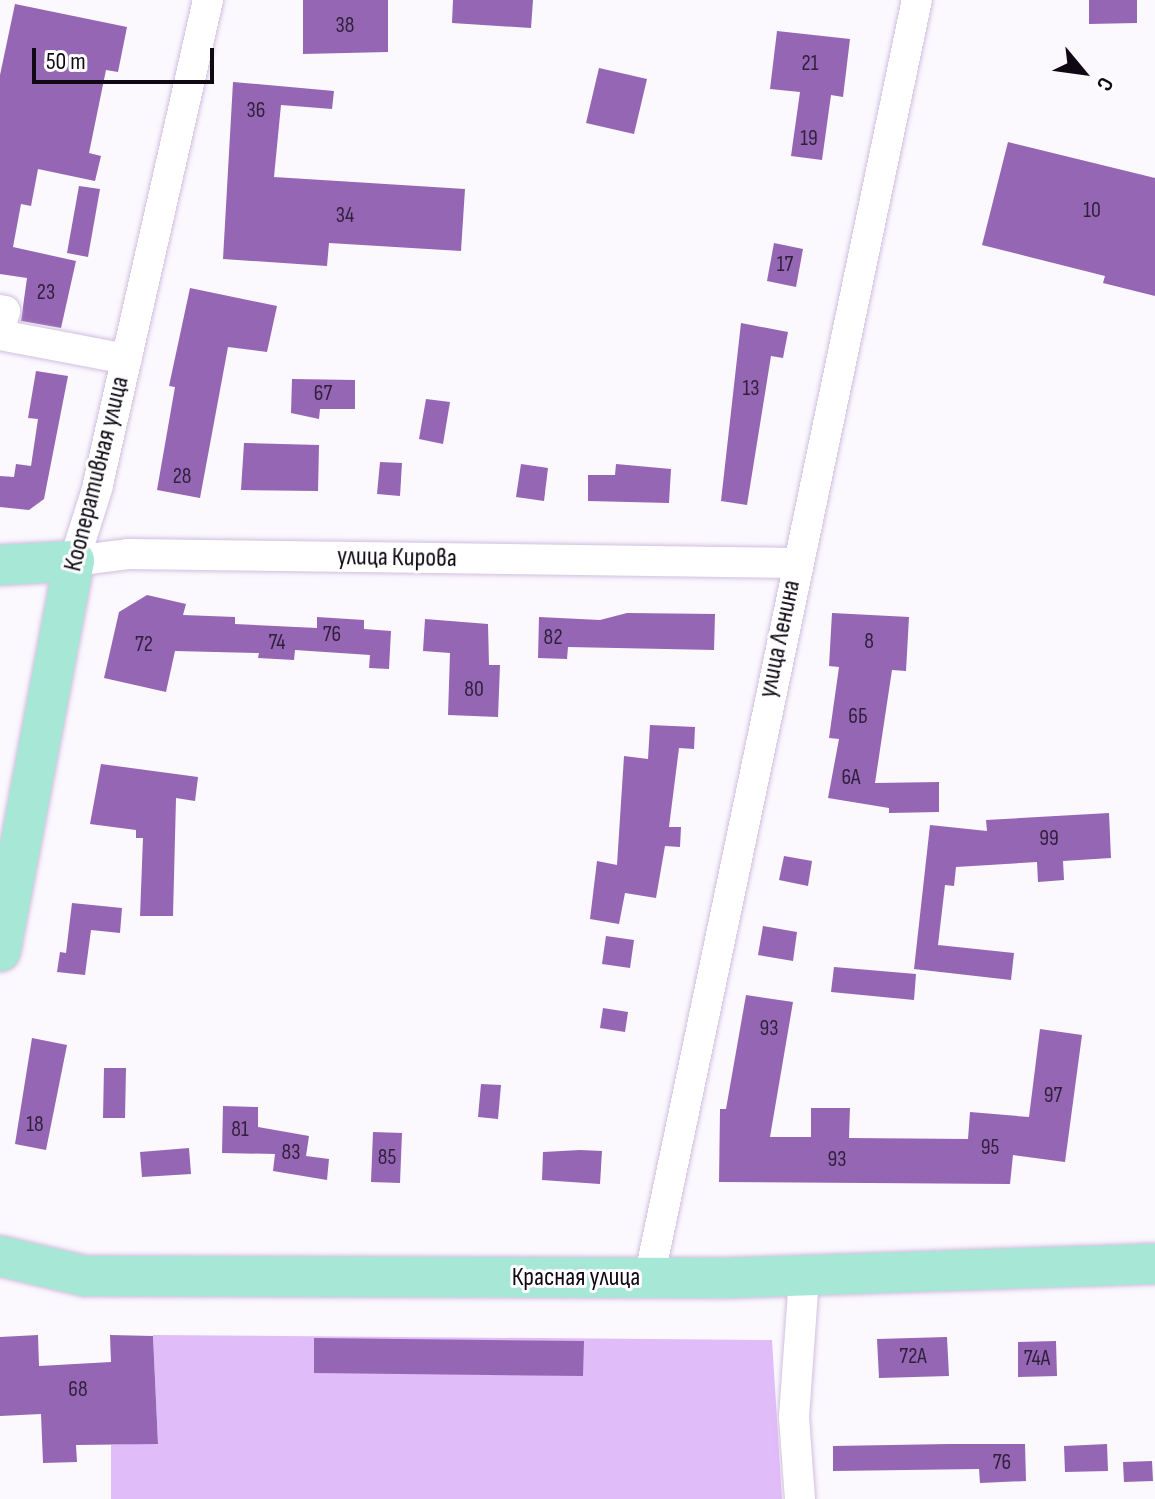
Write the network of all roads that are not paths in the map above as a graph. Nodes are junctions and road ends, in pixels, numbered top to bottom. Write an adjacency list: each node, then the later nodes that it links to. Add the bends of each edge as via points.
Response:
1 (208, 0): 5 (street, Кооперативная улица)
2 (917, 0): 7 (street, улица Ленина)
3 (0, 310): 4 (street, via 5,311)
4 (0, 333): 5 (street)
5 (127, 359): 6 (street, Кооперативная улица, via 98,486)
6 (74, 561): 7 (street, улица Кирова, via 128,554); 8 (main road, улица Кирова); 9 (main road, Кооперативная улица)
7 (796, 563): 13 (street, улица Ленина)
8 (0, 565)
9 (0, 951)
10 (0, 1256): 13 (main road, Красная улица, via 85,1276)
11 (1155, 1264): 12 (main road, Красная улица)
12 (804, 1276): 13 (main road, Красная улица); 14 (street, via 794,1417)
13 (649, 1279)
14 (800, 1499)

